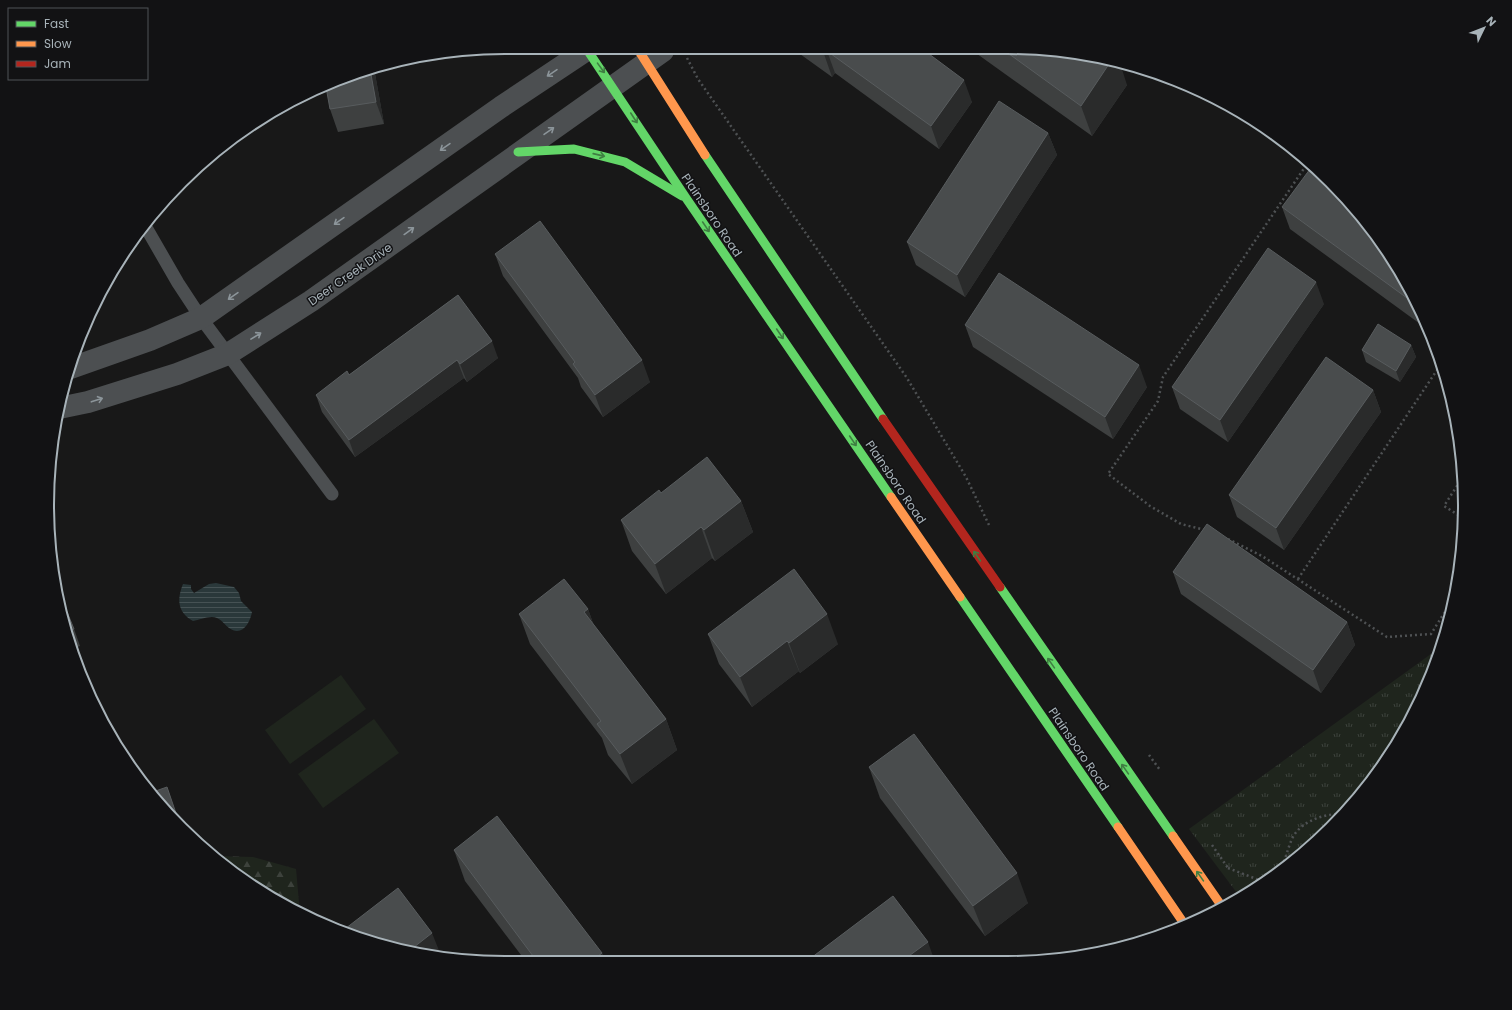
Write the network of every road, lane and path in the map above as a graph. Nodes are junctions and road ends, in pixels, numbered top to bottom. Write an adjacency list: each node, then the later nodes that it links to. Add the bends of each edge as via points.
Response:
1 (580, 54): 10 (street, one-way to 10)
2 (590, 54): 5 (street, Plainsboro Road, one-way to 5)
3 (649, 55): 5 (street, Deer Creek Drive); 31 (street, Plainsboro Road, one-way to 3, via 733,199)
4 (686, 57): 18 (path, via 698,79 906,378 966,477)
5 (613, 86): 6 (street, Deer Creek Drive, one-way to 5); 8 (street, Plainsboro Road, one-way to 8)
6 (518, 152): 8 (street, one-way to 8, via 574,149 625,162); 11 (street, Deer Creek Drive, one-way to 6, via 311,301)
7 (1305, 167): 19 (path, via 1163,377 1158,401 1108,474 1150,506 1181,524)
8 (686, 198): 32 (street, Plainsboro Road, one-way to 32)
9 (147, 230): 10 (lane)
10 (201, 318): 11 (lane); 12 (street)
11 (228, 354): 14 (street, Deer Creek Drive, one-way to 11, via 177,374); 16 (lane)
12 (76, 367)
13 (1437, 370): 21 (path)
14 (65, 407)
15 (1457, 485): 17 (path, via 1444,506)
16 (332, 494)
17 (1458, 515)
18 (991, 530)
19 (1209, 532)
20 (1223, 537): 21 (path, via 1262,556)
21 (1298, 579): 22 (path, via 1387,637 1430,634)
22 (1445, 611)
23 (1145, 750): 24 (path)
24 (1162, 775)
25 (1336, 813): 27 (path, via 1309,821 1293,836)
26 (1208, 841): 28 (path)
27 (1284, 861)
28 (1228, 868): 29 (path); 30 (path)
29 (1232, 874)
30 (1258, 880)
31 (1218, 903)
32 (1182, 921)

